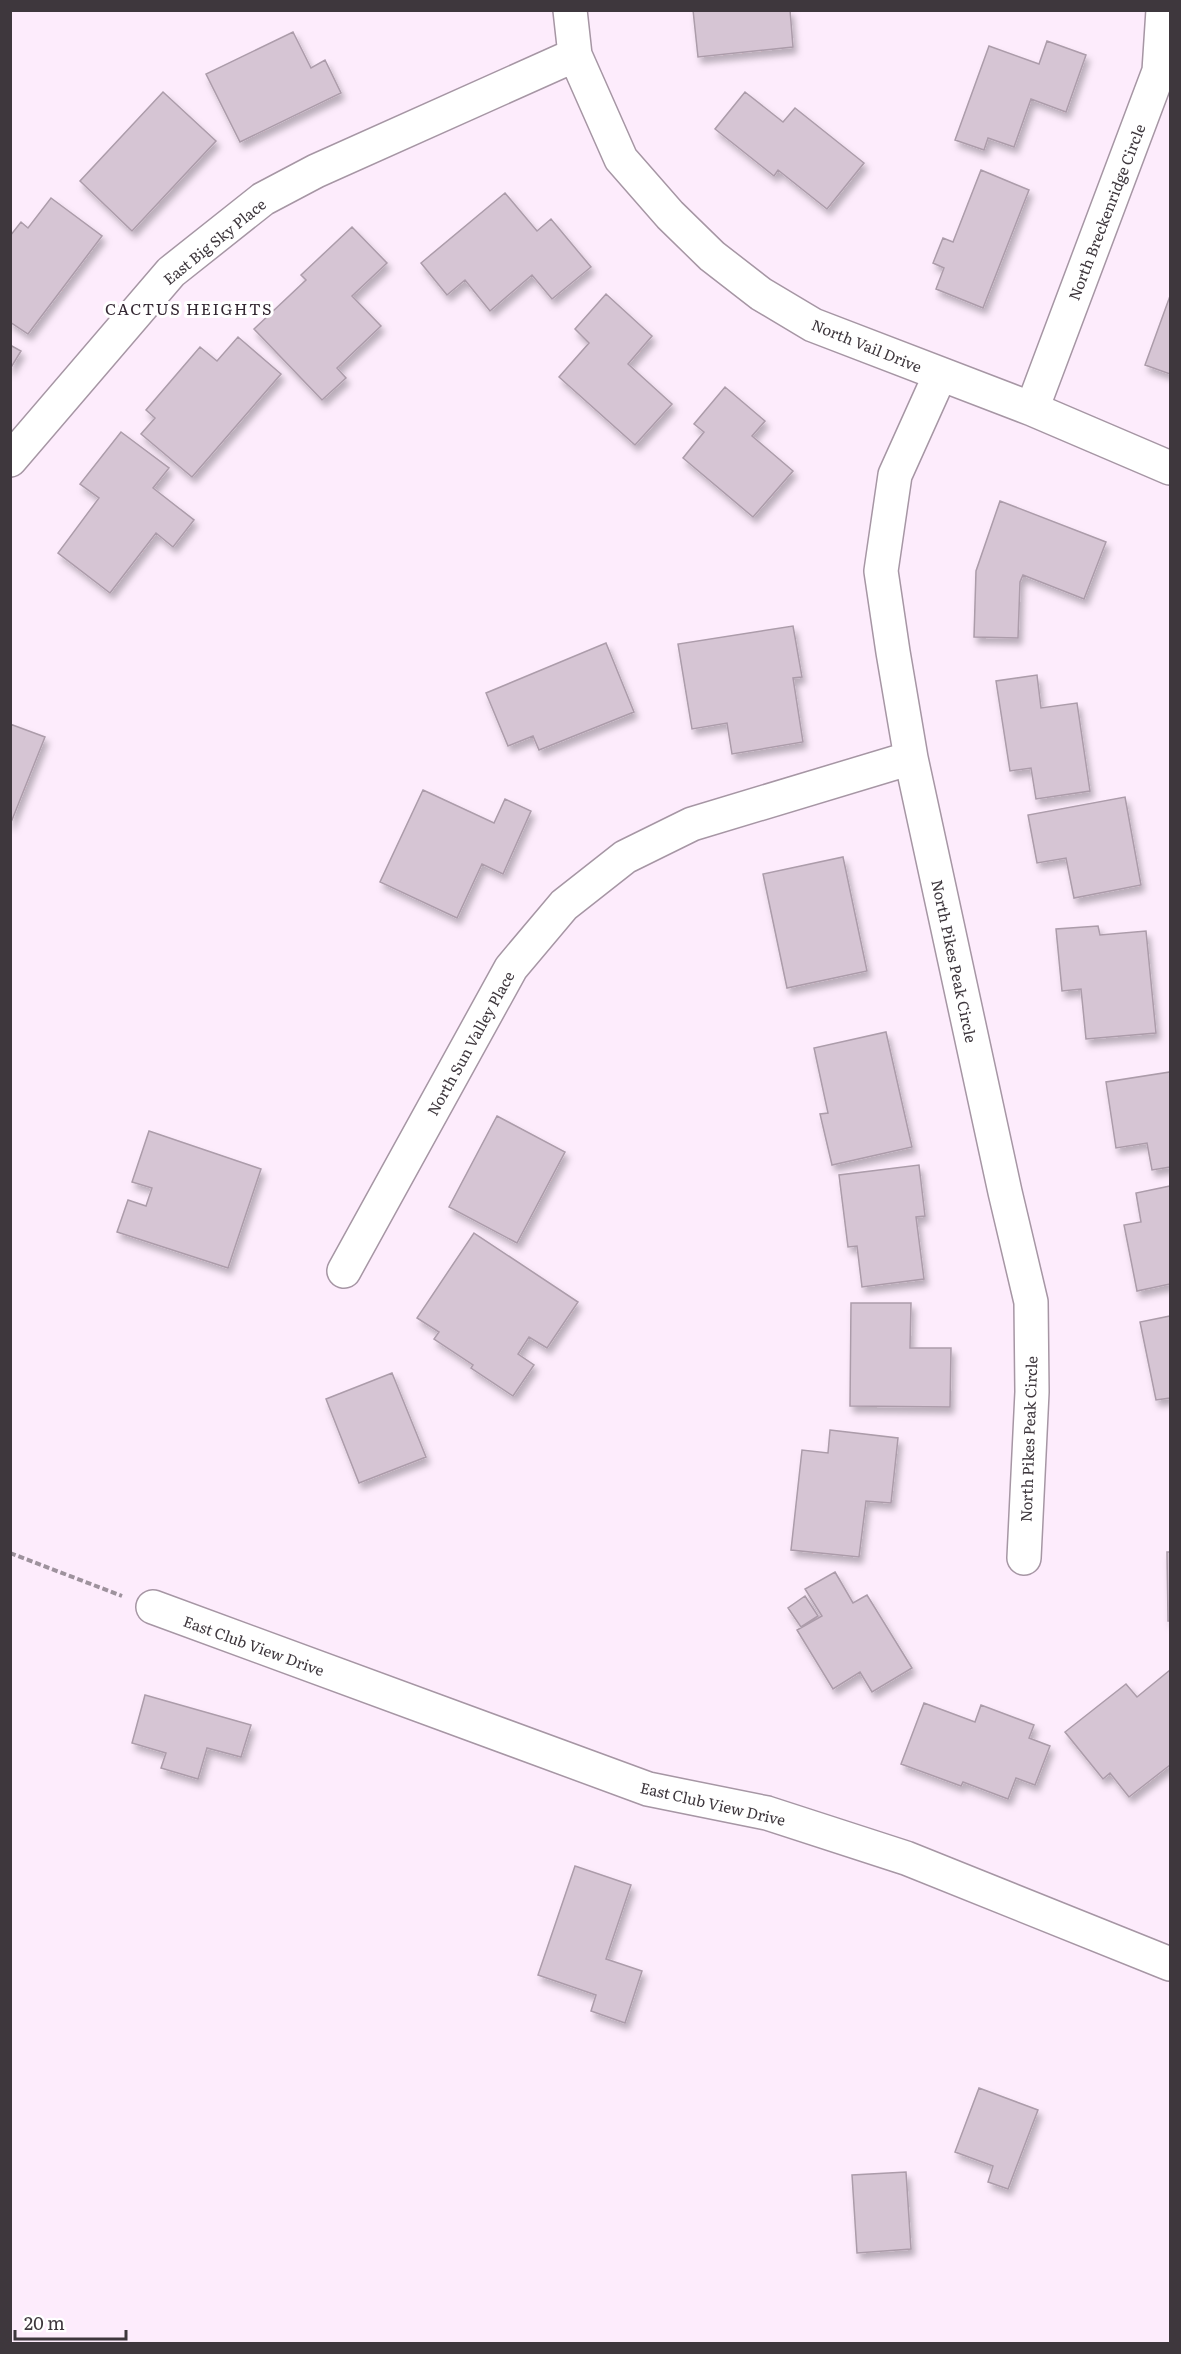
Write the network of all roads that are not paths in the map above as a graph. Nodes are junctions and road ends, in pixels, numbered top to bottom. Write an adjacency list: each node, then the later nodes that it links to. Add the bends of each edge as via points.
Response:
1 (570, 10): 3 (street, North Vail Drive)
2 (1163, 10): 5 (street, North Breckenridge Circle, via 1159,71)
3 (574, 55): 4 (street, North Vail Drive, via 621,159 711,256 761,294 813,325); 6 (street, East Big Sky Place, via 316,171 263,200 171,272)
4 (940, 375): 5 (street, North Vail Drive); 8 (street, North Pikes Peak Circle, via 895,475 881,571)
5 (1032, 409): 7 (street, North Vail Drive)
6 (10, 459)
7 (1170, 468)
8 (911, 758): 9 (street, North Sun Valley Place, via 692,824 625,857 564,905 511,969); 10 (street, North Pikes Peak Circle, via 1031,1302 1032,1392)
9 (344, 1270)
10 (1024, 1558)
11 (153, 1607): 12 (street, East Club View Drive, via 648,1789 767,1813 906,1858)
12 (1170, 1964)

